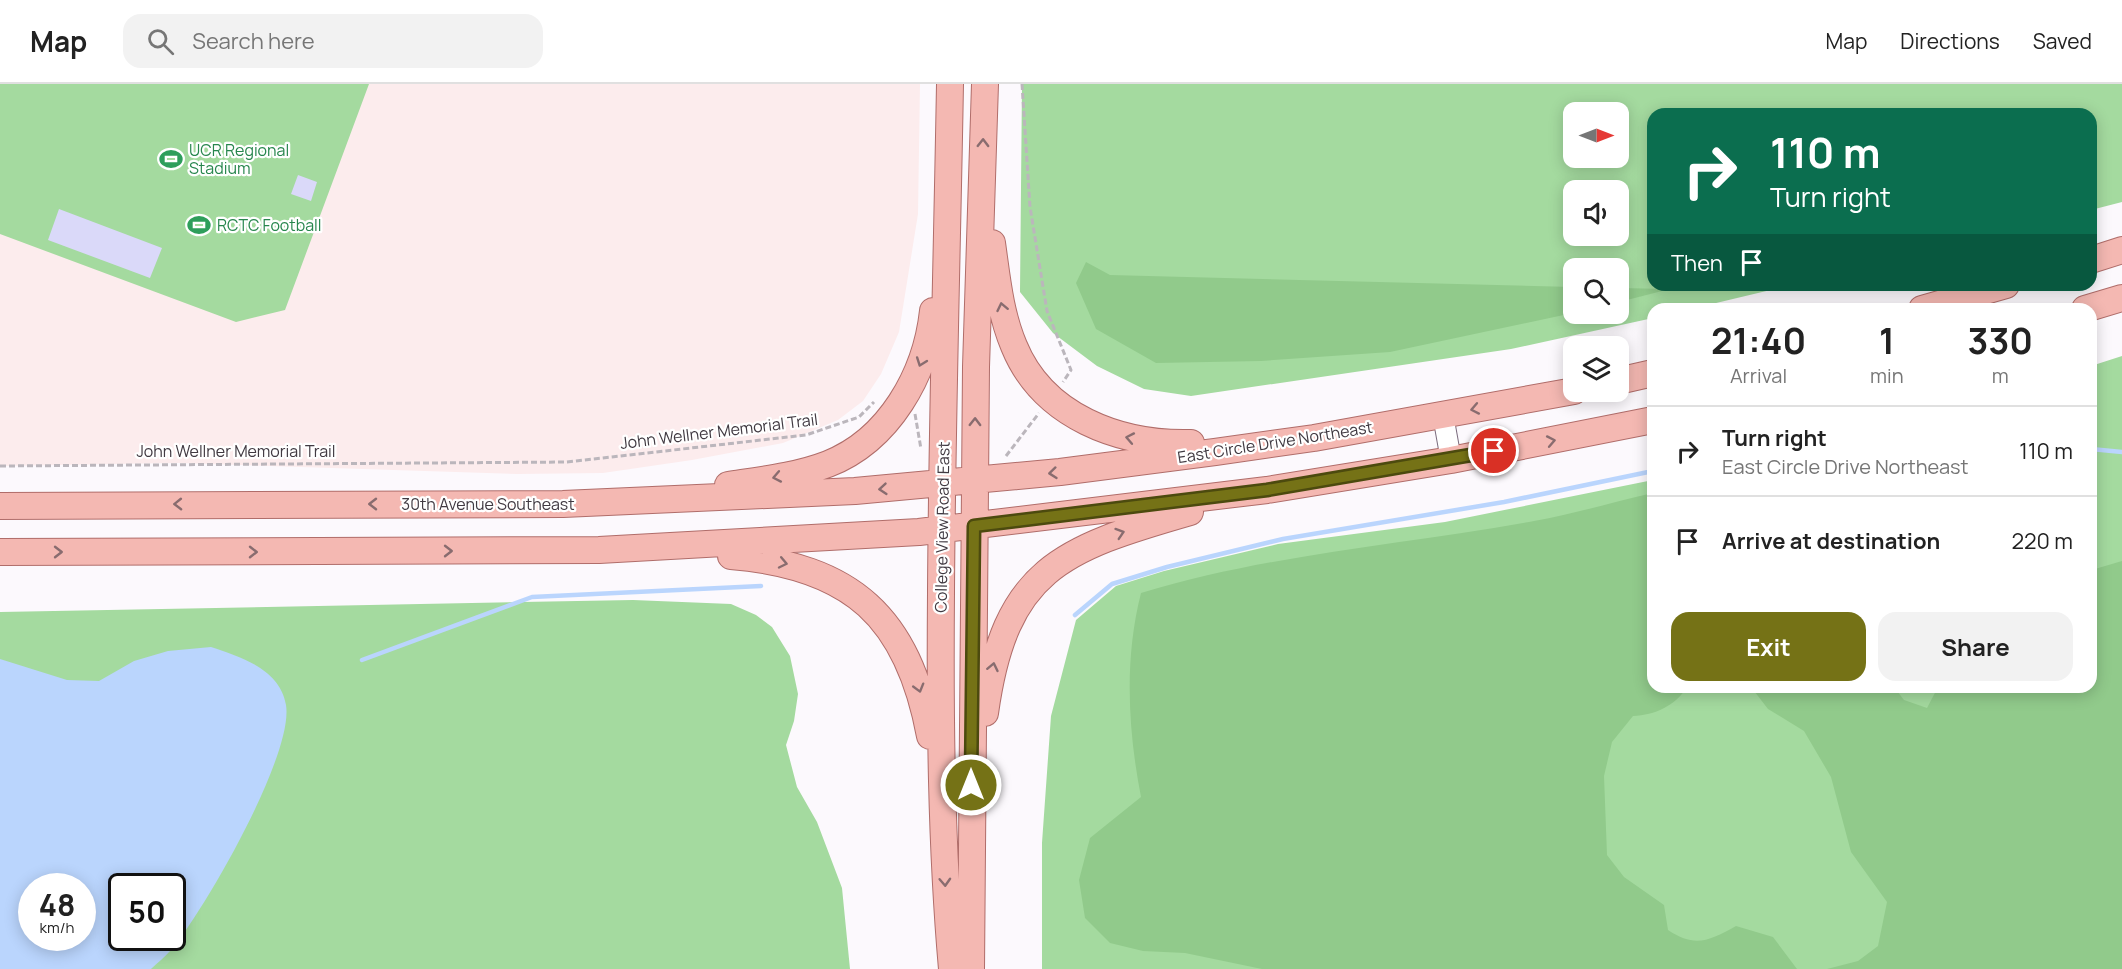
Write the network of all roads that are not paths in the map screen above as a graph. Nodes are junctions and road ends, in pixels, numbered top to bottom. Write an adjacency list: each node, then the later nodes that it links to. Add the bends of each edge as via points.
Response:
1 (950, 84): 3 (main road, College View Road East)
2 (985, 84): 4 (main road, College View Road East, one-way to 2)
3 (948, 159): 19 (main road, College View Road East); 21 (main road, one-way to 21, via 929,336 918,371 889,419 866,442 827,464 797,473)
4 (983, 171): 16 (main road, one-way to 4, via 1186,443 1143,440 1097,428 1051,398 1020,358 1007,328); 18 (main road, College View Road East, one-way to 4)
5 (2122, 250): 6 (main road)
6 (2097, 258)
7 (1985, 291): 9 (main road)
8 (2122, 298): 10 (main road)
9 (1943, 303)
10 (2097, 305)
11 (1647, 374): 12 (main road)
12 (1629, 378)
13 (1563, 393): 14 (main road, East Circle Drive Northeast, one-way to 14)
14 (1443, 415): 16 (main road, East Circle Drive Northeast); 17 (lane)
15 (1647, 421): 17 (main road, one-way to 15)
16 (1314, 438): 18 (main road, East Circle Drive Northeast, one-way to 18, via 1060,472)
17 (1451, 460): 20 (main road)
18 (975, 472): 19 (main road, 30th Avenue Southeast); 23 (main road, College View Road East)
19 (942, 474): 21 (main road, 30th Avenue Southeast, one-way to 21, via 751,498); 24 (main road, College View Road East)
20 (1267, 490): 23 (main road); 27 (main road, one-way to 20, via 996,653 1011,617 1039,580 1060,561 1095,541)
21 (607, 502): 22 (main road, 30th Avenue Southeast, one-way to 22)
22 (0, 506)
23 (974, 526): 24 (main road); 27 (main road, College View Road East)
24 (941, 529): 25 (main road); 28 (main road, College View Road East)
25 (599, 550): 26 (main road, one-way to 25); 28 (main road, one-way to 28, via 697,553 774,561 831,580 863,600 899,643 915,676 934,761)
26 (0, 552)
27 (971, 808): 30 (main road, College View Road East)
28 (944, 849): 29 (main road, College View Road East, one-way to 29)
29 (952, 969)
30 (971, 969)

